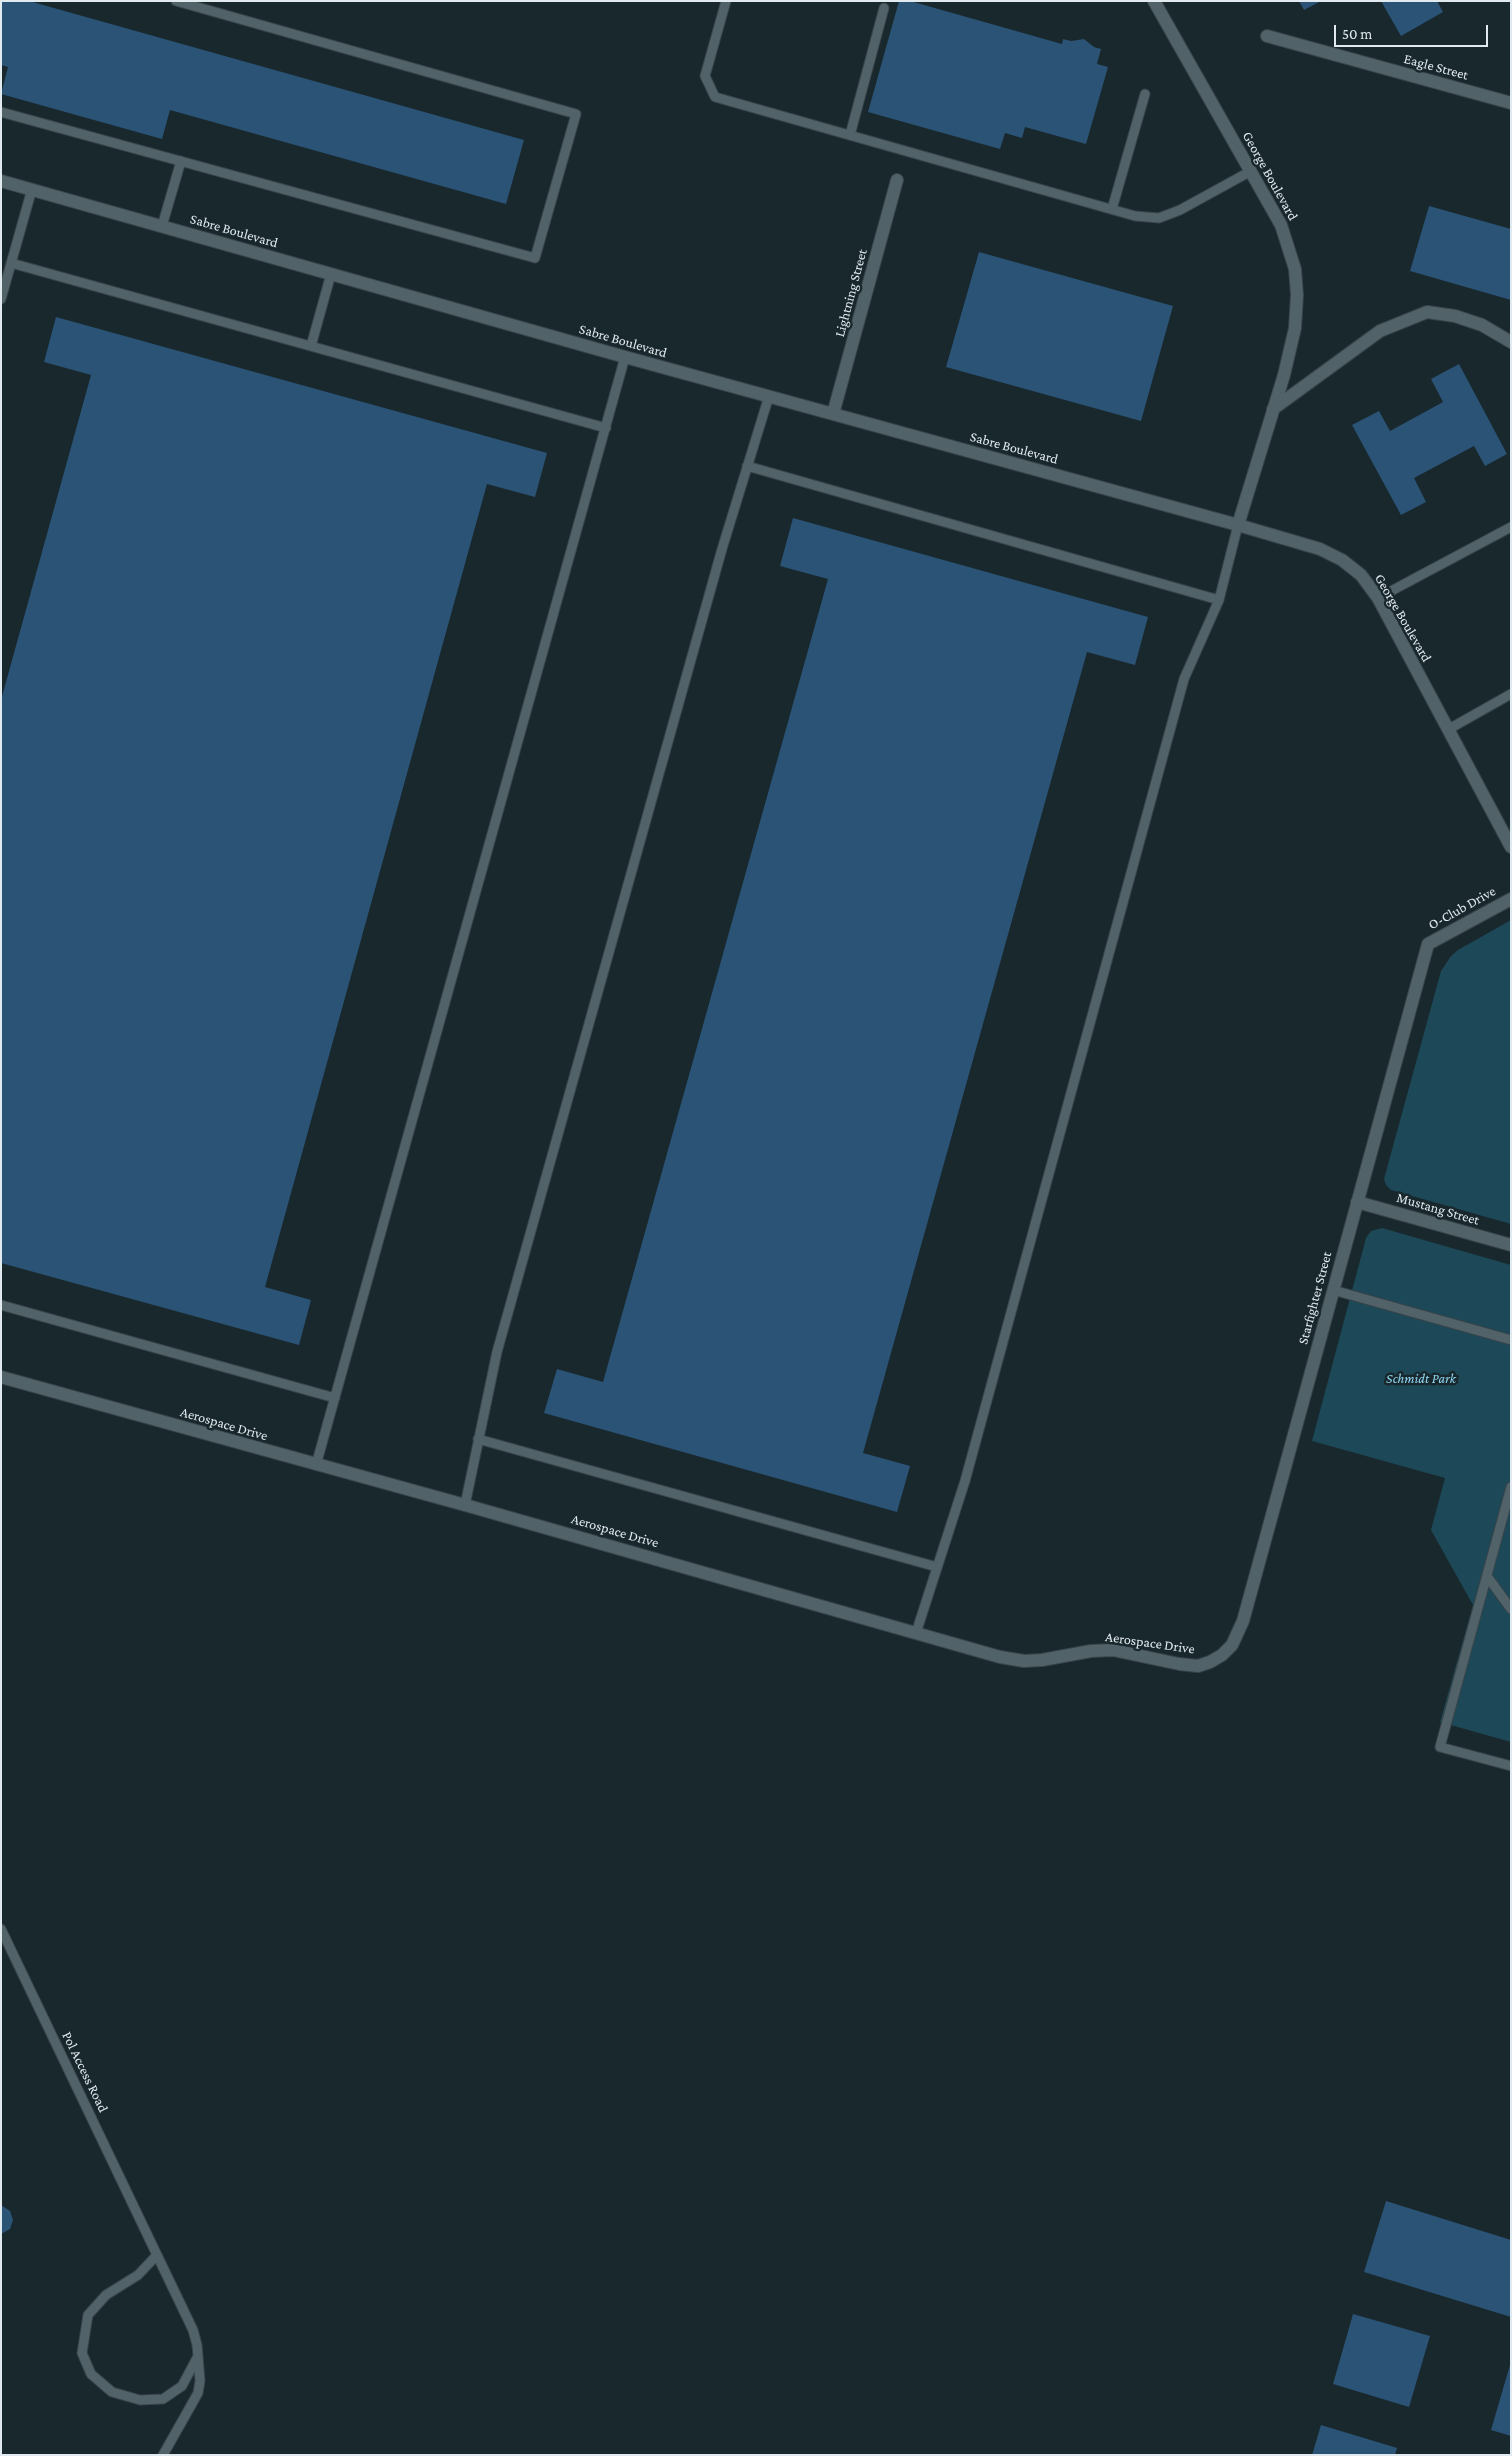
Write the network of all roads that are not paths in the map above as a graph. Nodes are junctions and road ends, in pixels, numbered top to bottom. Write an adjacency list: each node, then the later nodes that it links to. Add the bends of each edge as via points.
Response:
1 (176, 1): 10 (lane, via 576,114 535,258)
2 (726, 1): 9 (lane, via 705,76 716,97)
3 (1154, 1): 11 (street, George Boulevard)
4 (884, 8): 9 (lane)
5 (1267, 36): 7 (street, Eagle Street)
6 (1145, 94): 15 (lane)
7 (1511, 103)
8 (1, 112): 10 (lane)
9 (850, 135): 15 (lane)
10 (180, 161): 16 (lane)
11 (1251, 171): 15 (lane, via 1180,210 1158,218); 24 (street, George Boulevard, via 1282,225 1295,269 1295,328)
12 (897, 180): 25 (street, Lightning Street)
13 (1, 181): 14 (street, Sabre Boulevard)
14 (32, 189): 16 (street, Sabre Boulevard); 17 (lane)
15 (1112, 210)
16 (162, 226): 18 (street, Sabre Boulevard)
17 (11, 263): 19 (lane); 21 (lane)
18 (330, 274): 21 (lane); 22 (street, Sabre Boulevard)
19 (1, 299)
20 (1511, 342): 24 (street, via 1482,325 1455,316 1427,312 1380,331)
21 (311, 346): 26 (lane)
22 (625, 357): 23 (street, Sabre Boulevard); 26 (lane)
23 (769, 396): 25 (street, Sabre Boulevard); 27 (lane)
24 (1273, 409): 28 (street, George Boulevard)
25 (833, 414): 28 (street, Sabre Boulevard)
26 (606, 428): 43 (lane)
27 (747, 466): 31 (lane); 44 (lane, via 502,1333)
28 (1238, 525): 30 (street, George Boulevard, via 1320,549 1342,560 1361,575); 31 (lane)
29 (1511, 527): 30 (lane)
30 (1378, 598): 33 (street, George Boulevard)
31 (1219, 600): 48 (lane, via 1184,679 965,1481)
32 (1511, 694): 33 (lane)
33 (1449, 729): 34 (street, George Boulevard)
34 (1511, 847)
35 (1511, 899): 36 (street, O-Club Drive)
36 (1428, 944): 37 (street, Starfighter Street)
37 (1357, 1202): 38 (street, Mustang Street); 39 (street, Starfighter Street)
38 (1511, 1246)
39 (1333, 1290): 41 (lane); 52 (street, Starfighter Street, via 1243,1621 1232,1645)
40 (1, 1305): 43 (lane)
41 (1511, 1340)
42 (1, 1377): 45 (street, Aerospace Drive)
43 (335, 1398): 45 (lane)
44 (478, 1439): 47 (lane); 48 (lane)
45 (316, 1466): 47 (street, Aerospace Drive)
46 (1511, 1487): 49 (lane)
47 (465, 1504): 51 (street, Aerospace Drive)
48 (937, 1567): 51 (lane)
49 (1487, 1576): 50 (lane); 53 (lane, via 1440,1746)
50 (1511, 1609)
51 (916, 1632): 52 (street, Aerospace Drive, via 1024,1661 1112,1650 1198,1666)
52 (1222, 1655)
53 (1511, 1766)
54 (1, 1929): 55 (lane, Pol Access Road)
55 (157, 2255): 56 (lane, via 193,2330); 56 (lane, via 138,2275 106,2295 88,2315 82,2353 90,2374 112,2392 140,2400 163,2399 182,2386)
56 (198, 2356): 57 (lane, via 198,2393)
57 (164, 2455)

